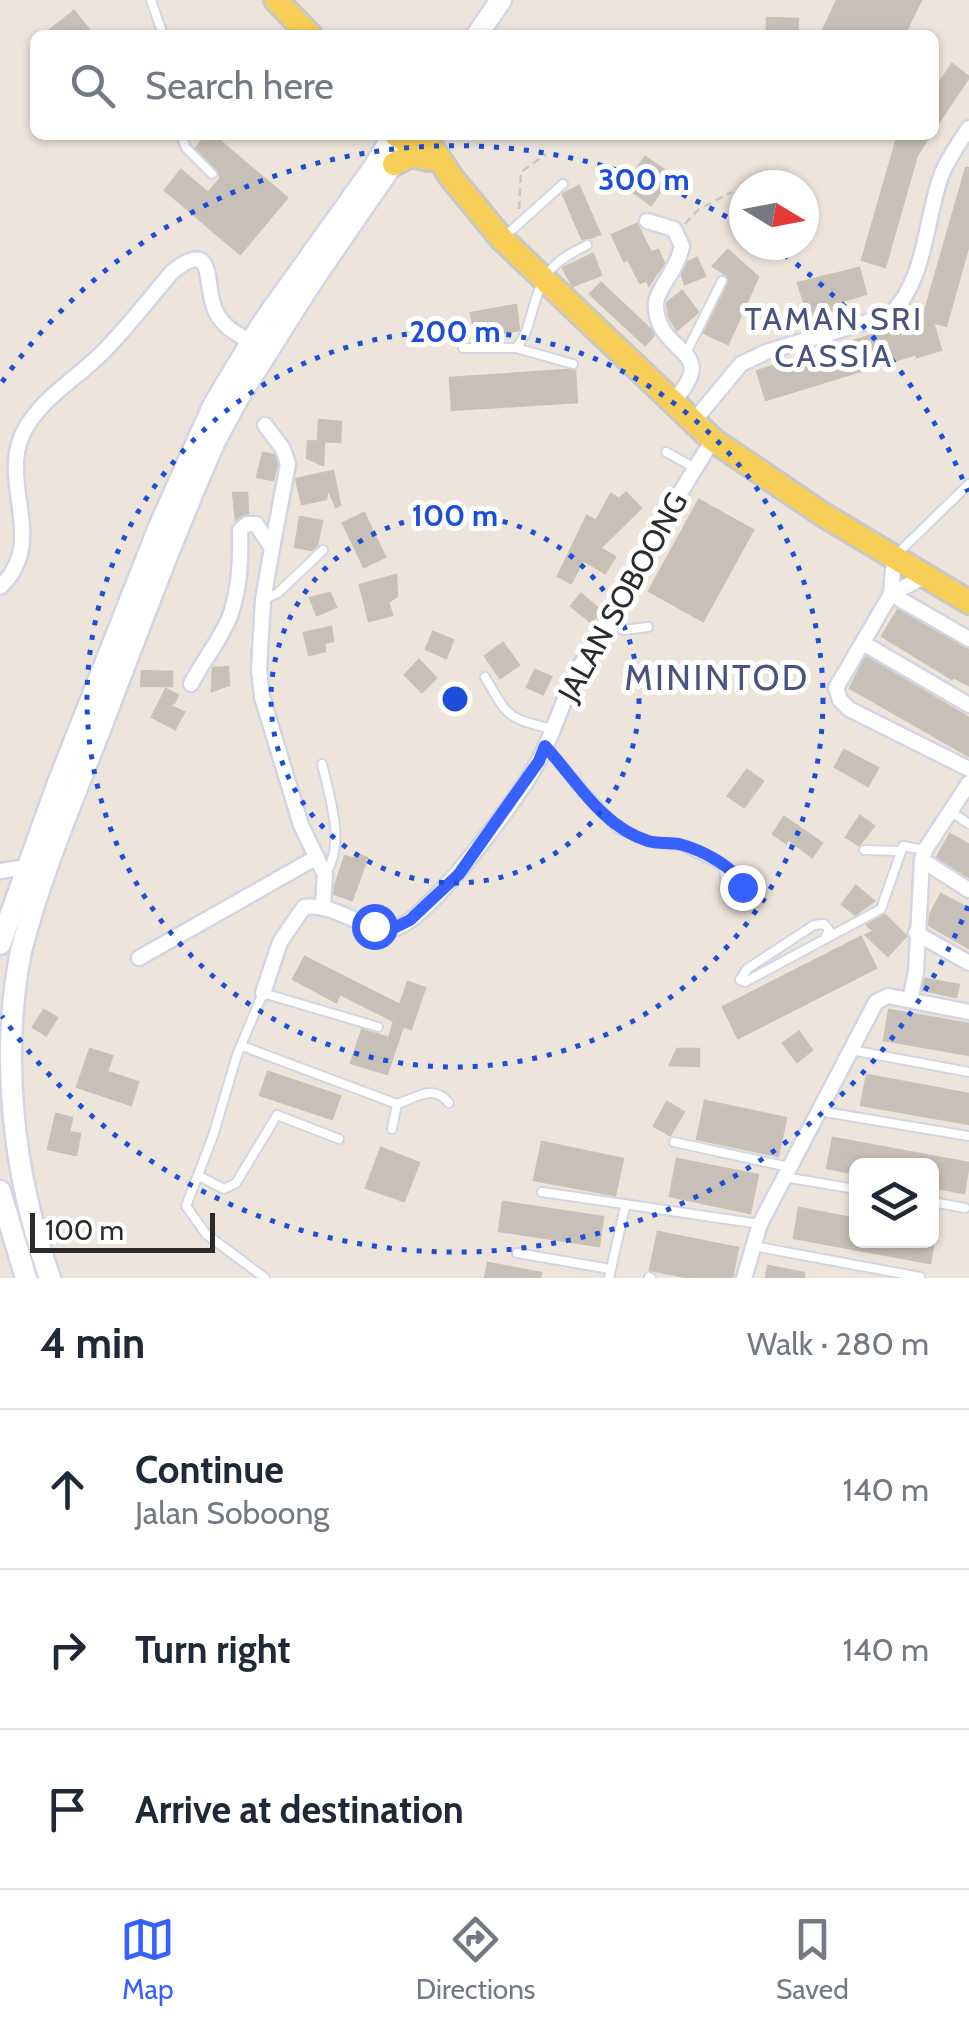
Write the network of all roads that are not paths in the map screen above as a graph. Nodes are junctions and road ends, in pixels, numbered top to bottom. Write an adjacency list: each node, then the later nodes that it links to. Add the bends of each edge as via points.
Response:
1 (151, 0): 4 (lane)
2 (276, 0): 5 (main road)
3 (501, 0): 6 (main road)
4 (161, 30)
5 (305, 30)
6 (480, 30)
7 (969, 128): 24 (street, via 942,176 903,303 890,315 741,364)
8 (183, 140): 11 (lane)
9 (412, 140): 10 (main road, via 411,155); 14 (main road); 18 (main road, via 374,167)
10 (394, 164): 95 (main road, via 313,280 215,441 68,814 21,952 10,1033 10,1105 20,1175)
11 (212, 174)
12 (563, 184): 14 (lane)
13 (647, 221): 21 (street, via 678,234 682,246 656,308 667,338)
14 (502, 240): 16 (main road)
15 (587, 245): 16 (lane)
16 (543, 276): 20 (lane); 23 (main road)
17 (722, 281): 21 (lane)
18 (252, 340): 34 (street, via 217,314 204,262 186,261 172,272 98,357 40,406 21,436 14,480 23,544 15,573); 57 (main road, via 159,526)
19 (463, 348): 20 (lane)
20 (516, 348): 22 (lane)
21 (686, 352): 23 (street, via 693,366 689,384)
22 (573, 364)
23 (672, 402): 24 (main road)
24 (693, 422): 26 (main road)
25 (265, 425): 30 (street, via 294,460)
26 (712, 440): 28 (street, JALAN SOBOONG); 32 (main road)
27 (666, 452): 28 (lane)
28 (694, 468): 38 (street, JALAN SOBOONG)
29 (969, 484): 32 (lane)
30 (272, 548): 36 (street); 43 (street, via 256,524 240,530 241,567 229,619)
31 (322, 550): 36 (lane)
32 (894, 556): 33 (main road); 35 (street)
33 (926, 576): 35 (street); 37 (main road)
34 (0, 587)
35 (890, 594): 40 (street); 41 (street)
36 (263, 600): 55 (street, via 262,696 300,825)
37 (969, 602)
38 (608, 624): 39 (lane); 45 (street, JALAN SOBOONG)
39 (648, 627)
40 (969, 639)
41 (863, 643): 44 (street); 48 (street, via 836,688 840,700)
42 (485, 677): 45 (lane, via 514,720)
43 (191, 684)
44 (969, 706)
45 (552, 729): 46 (street, JALAN SOBOONG)
46 (545, 746): 56 (lane, via 617,828 650,842 680,844); 61 (street, JALAN SOBOONG, via 459,874 410,920 394,928 374,926)
47 (322, 764): 59 (lane, via 335,846)
48 (969, 769)
49 (969, 783): 50 (street)
50 (950, 812): 51 (lane); 54 (street)
51 (969, 824)
52 (864, 850): 53 (lane)
53 (901, 851): 54 (lane, via 906,845); 63 (lane, via 880,909)
54 (924, 855): 60 (street); 62 (street)
55 (317, 856): 59 (street); 65 (street)
56 (724, 866)
57 (26, 867): 58 (street); 64 (main road)
58 (0, 871)
59 (325, 875): 61 (street)
60 (969, 890)
61 (323, 904): 67 (street, via 304,907 294,919)
62 (916, 934): 66 (street); 68 (street)
63 (826, 938): 63 (lane, via 745,982 740,980 814,925 824,924)
64 (0, 944)
65 (139, 958)
66 (969, 963)
67 (262, 993): 70 (lane); 71 (lane)
68 (910, 1000): 69 (street); 72 (street, via 888,996 876,1002)
69 (969, 1012)
70 (378, 1026)
71 (242, 1046): 75 (lane); 82 (lane)
72 (850, 1050): 73 (lane); 76 (street)
73 (969, 1072)
74 (449, 1103): 75 (lane, via 430,1090)
75 (397, 1104): 77 (lane)
76 (819, 1111): 78 (lane); 81 (street)
77 (392, 1129)
78 (969, 1136)
79 (339, 1139): 82 (lane, via 277,1115 236,1183 224,1189)
80 (674, 1142): 81 (lane)
81 (787, 1172): 83 (lane); 89 (street)
82 (199, 1176): 96 (lane, via 186,1206 191,1216)
83 (849, 1187)
84 (0, 1191): 94 (main road)
85 (542, 1192): 87 (lane)
86 (939, 1203): 88 (lane)
87 (625, 1206): 89 (lane); 92 (lane)
88 (965, 1208)
89 (760, 1224): 90 (street)
90 (753, 1246): 93 (lane); 97 (street)
91 (517, 1253): 92 (lane)
92 (609, 1273)
93 (920, 1277)
94 (26, 1278)
95 (50, 1278)
96 (265, 1278)
97 (744, 1278)

